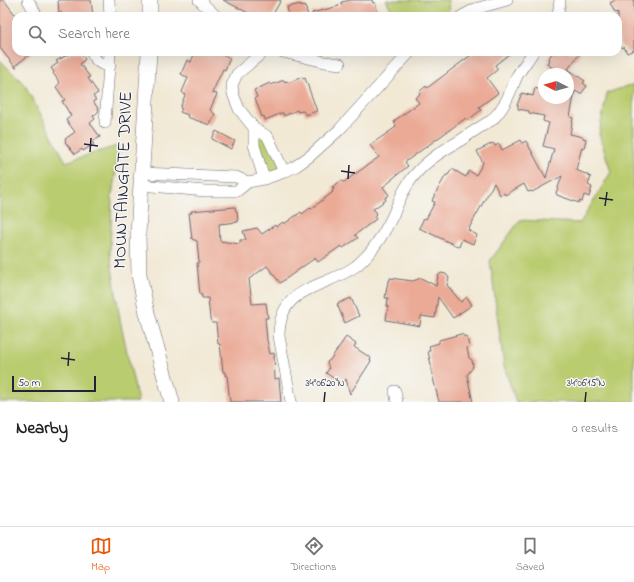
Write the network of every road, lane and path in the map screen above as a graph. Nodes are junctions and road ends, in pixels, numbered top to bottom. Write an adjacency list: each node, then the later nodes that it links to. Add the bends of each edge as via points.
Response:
1 (28, 0): 7 (street)
2 (109, 0): 8 (street)
3 (150, 0): 9 (street)
4 (199, 0): 10 (street)
5 (507, 0): 11 (street)
6 (560, 0): 12 (street)
7 (35, 12)
8 (110, 12)
9 (150, 12)
10 (212, 12)
11 (469, 12)
12 (558, 12)
13 (94, 56): 21 (street, via 100,64)
14 (110, 56): 21 (street)
15 (149, 56): 26 (street, MOUNTAINGATE DRIVE)
16 (258, 56): 23 (street, via 236,74 232,85 239,109)
17 (300, 56): 20 (street)
18 (406, 56): 24 (street, via 339,130 310,156)
19 (530, 56): 31 (street, via 505,105 495,118 438,154 424,165 408,184 374,249 356,266 304,291 289,303 283,312 279,336)
20 (340, 64)
21 (110, 66): 22 (street)
22 (105, 123)
23 (254, 128): 24 (street, via 268,137); 27 (street, via 254,145)
24 (284, 172): 27 (street)
25 (206, 177): 26 (street); 28 (street, via 236,177); 29 (street)
26 (141, 179): 29 (street); 30 (street, MOUNTAINGATE DRIVE, via 139,275 146,313)
27 (264, 179): 28 (street)
28 (248, 182): 29 (street, via 237,191)
29 (205, 191)
30 (172, 402)
31 (291, 402)

